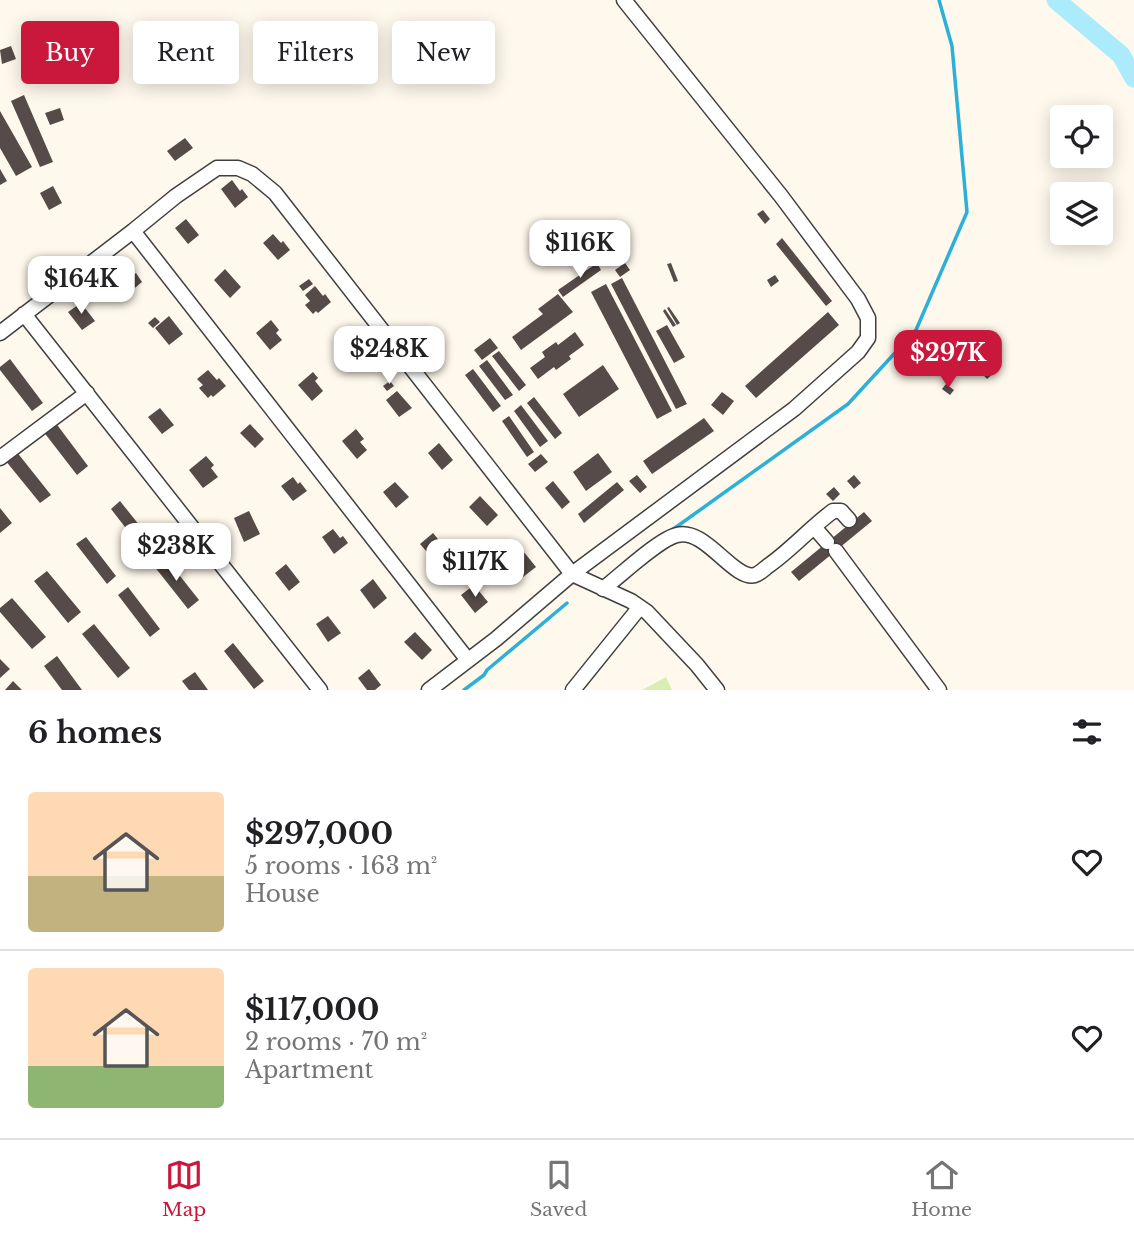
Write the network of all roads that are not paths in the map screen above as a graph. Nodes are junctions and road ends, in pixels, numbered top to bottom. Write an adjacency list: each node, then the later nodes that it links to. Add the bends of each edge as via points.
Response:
1 (624, 0): 9 (lane, via 858,299 869,328 858,352 794,409)
2 (133, 231): 3 (lane); 9 (lane, via 217,168 238,168 252,174 275,193); 12 (lane)
3 (24, 314): 4 (lane); 5 (lane)
4 (0, 333)
5 (87, 393): 6 (lane); 13 (lane)
6 (0, 458)
7 (849, 520): 8 (lane, via 834,510)
8 (814, 527): 10 (lane, via 752,576 695,538 673,536); 17 (lane)
9 (572, 574): 10 (lane); 12 (lane)
10 (603, 589): 11 (lane)
11 (640, 607): 15 (lane); 16 (lane)
12 (467, 659): 14 (lane)
13 (320, 690)
14 (429, 690)
15 (573, 690)
16 (717, 690)
17 (939, 690)

